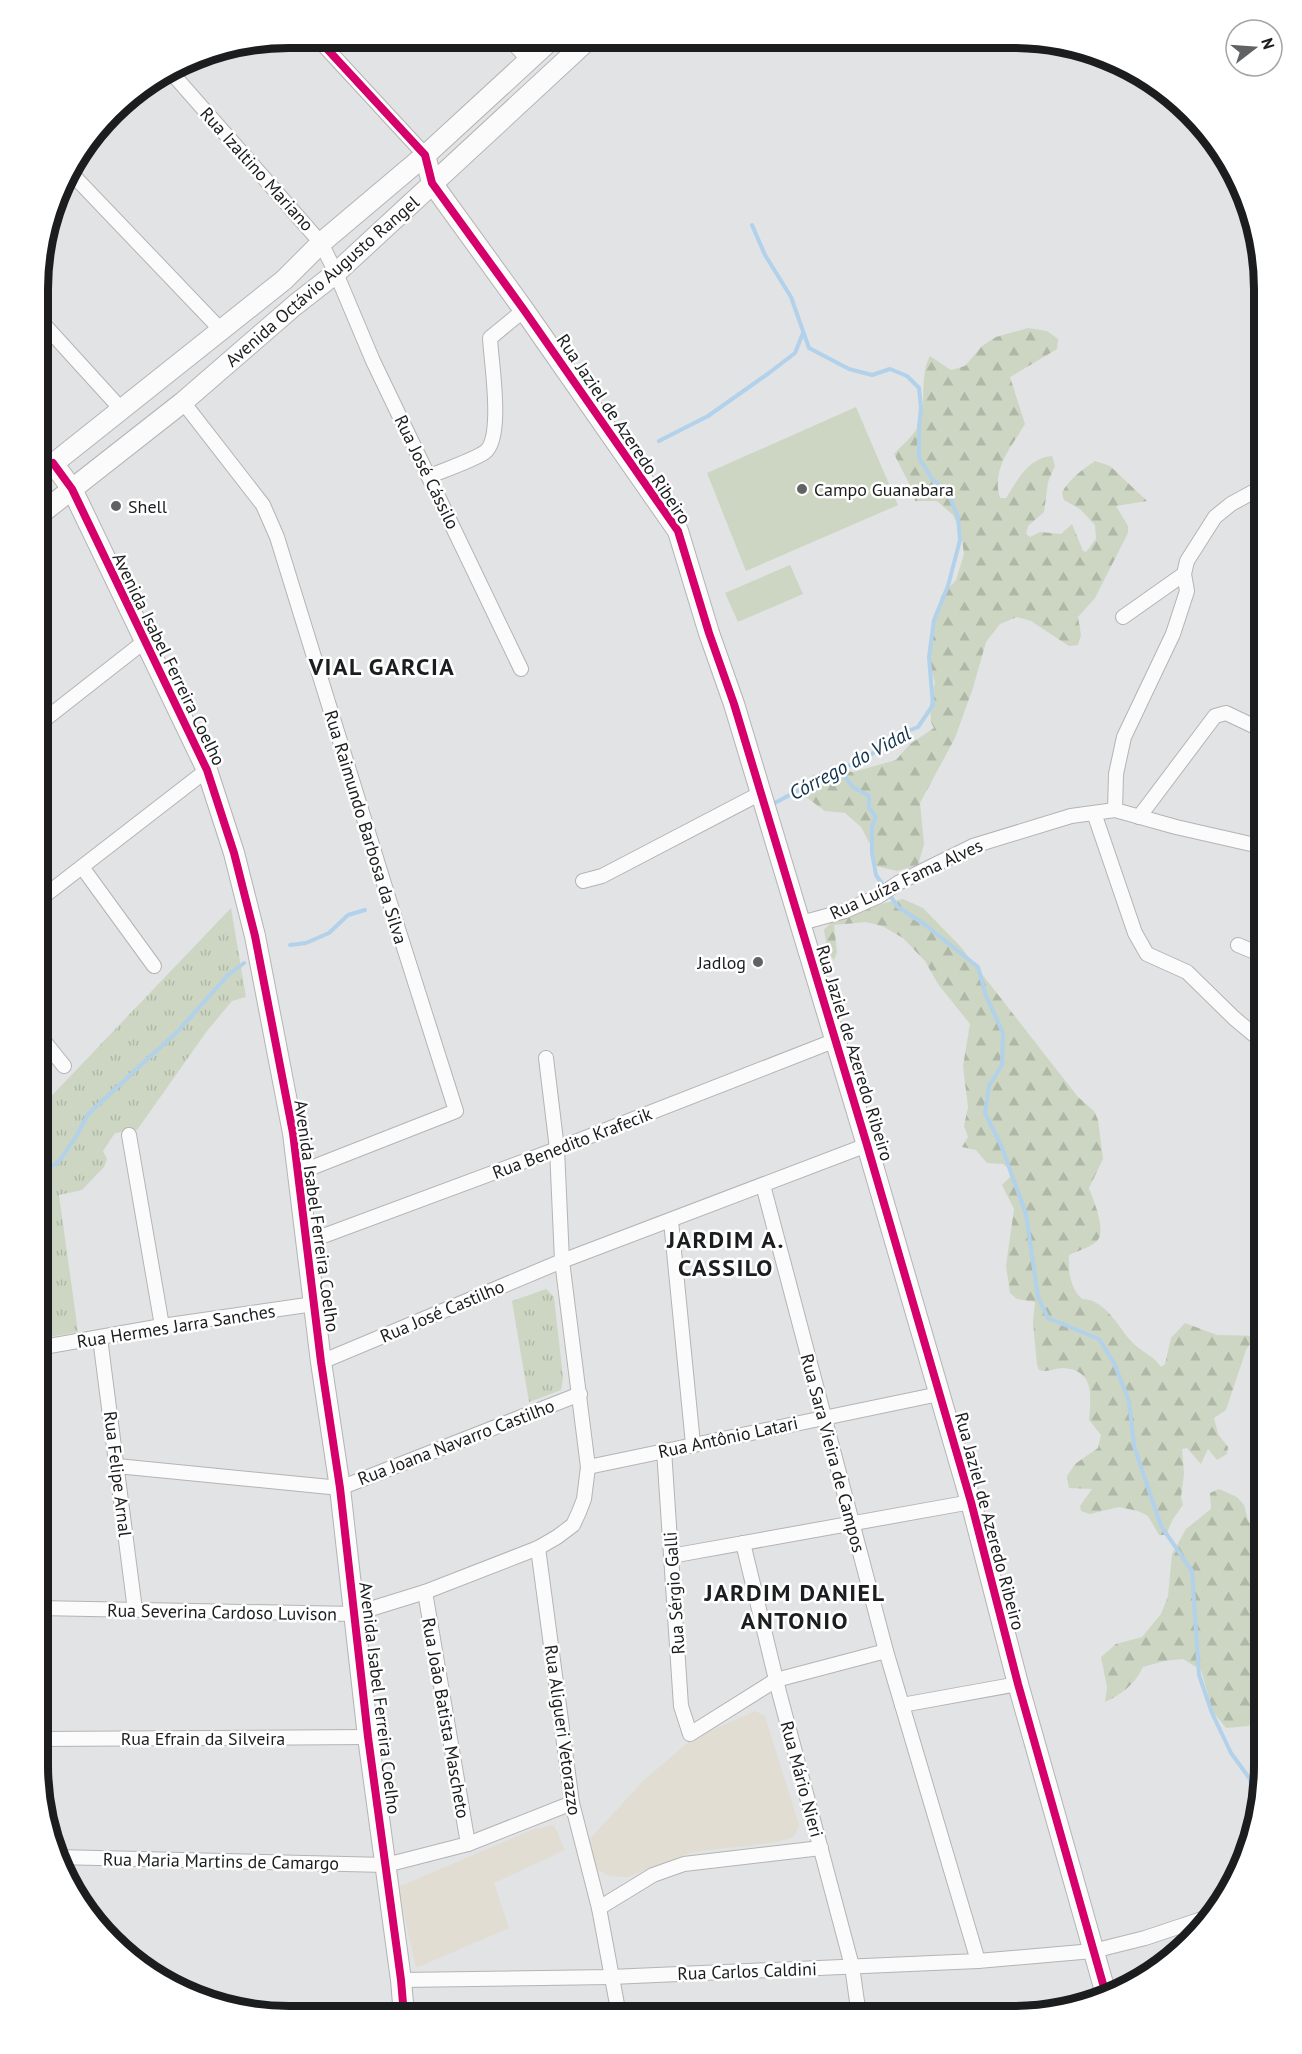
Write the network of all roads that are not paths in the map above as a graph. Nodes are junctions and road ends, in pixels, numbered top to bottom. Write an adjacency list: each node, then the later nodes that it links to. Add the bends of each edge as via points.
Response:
1 (326, 48): 7 (street)
2 (518, 48): 5 (street)
3 (542, 48): 5 (street, Avenida Octávio Augusto Rangel)
4 (579, 48): 9 (street, Avenida Octávio Augusto Rangel)
5 (529, 60): 7 (street, Avenida Octávio Augusto Rangel)
6 (175, 77): 10 (street, Rua Izaltino Mariano)
7 (425, 155): 9 (street); 10 (street, Avenida Octávio Augusto Rangel)
8 (76, 178): 16 (street)
9 (432, 183): 11 (street, Avenida Octávio Augusto Rangel); 14 (street, Rua Jaziel de Azeredo Ribeiro)
10 (321, 243): 11 (street, Rua Izaltino Mariano); 12 (street, Avenida Octávio Augusto Rangel)
11 (336, 273): 13 (street, Avenida Octávio Augusto Rangel); 21 (street, Rua José Cássilo, via 373,361)
12 (284, 280): 13 (street, via 296,288 299,295); 16 (street, Avenida Octávio Augusto Rangel)
13 (295, 305): 17 (street, Avenida Octávio Augusto Rangel)
14 (524, 310): 21 (street, via 490,338 496,424 493,441 486,451); 32 (street, Rua Jaziel de Azeredo Ribeiro, via 678,531)
15 (48, 329): 18 (street)
16 (221, 330): 18 (street, Avenida Octávio Augusto Rangel)
17 (183, 402): 22 (street, Avenida Octávio Augusto Rangel); 52 (street, Rua Raimundo Barbosa da Silva, via 263,505 277,537 456,1111)
18 (121, 409): 19 (street, Avenida Octávio Augusto Rangel)
19 (48, 467)
20 (48, 471): 22 (street, Avenida Isabel Ferreira Coelho)
21 (430, 476): 28 (street, Rua José Cássilo)
22 (72, 489): 24 (street, Avenida Octávio Augusto Rangel); 27 (street, Avenida Isabel Ferreira Coelho)
23 (1254, 491): 25 (street, via 1215,517 1187,561)
24 (48, 508)
25 (1184, 574): 26 (street); 33 (street, via 1186,591 1173,634 1124,737 1116,774)
26 (1123, 616)
27 (145, 641): 29 (street); 31 (street, Avenida Isabel Ferreira Coelho)
28 (521, 669)
29 (48, 717)
30 (1254, 727): 35 (street, via 1226,712 1215,716)
31 (207, 770): 37 (street); 52 (street, Avenida Isabel Ferreira Coelho, via 255,936)
32 (761, 793): 38 (street, via 603,876); 40 (street, Rua Jaziel de Azeredo Ribeiro)
33 (1115, 810): 34 (street, Rua Luíza Fama Alves); 35 (street)
34 (1094, 813): 40 (street, Rua Luíza Fama Alves, via 1071,816 973,846 879,896 845,911); 44 (street, via 1135,933 1147,954 1187,972)
35 (1139, 817): 36 (street)
36 (1254, 845)
37 (82, 867): 39 (street); 43 (street)
38 (583, 881)
39 (48, 893)
40 (801, 923): 45 (street, Rua Jaziel de Azeredo Ribeiro)
41 (1238, 945): 42 (street)
42 (1254, 952)
43 (154, 966)
44 (1254, 1035)
45 (836, 1040): 50 (street, Rua Jaziel de Azeredo Ribeiro); 51 (street, Rua Benedito Krafecik)
46 (48, 1046): 48 (street)
47 (546, 1058): 51 (street, Rua Severina Cardoso Luvison)
48 (64, 1066)
49 (129, 1135): 58 (street)
50 (867, 1145): 53 (street, Rua José Castilho); 63 (street, Rua Jaziel de Azeredo Ribeiro)
51 (557, 1149): 55 (street, Rua Benedito Krafecik); 56 (street, Rua Severina Cardoso Luvison)
52 (298, 1173): 55 (street, Avenida Isabel Ferreira Coelho)
53 (763, 1185): 54 (street, Rua José Castilho); 64 (street, Rua Sara Vieira de Campos)
54 (671, 1221): 56 (street, Rua José Castilho); 65 (street)
55 (307, 1242): 57 (street, Avenida Isabel Ferreira Coelho)
56 (562, 1261): 61 (street, Rua José Castilho); 62 (street, Rua Severina Cardoso Luvison)
57 (314, 1304): 58 (street, Rua Hermes Jarra Sanches); 61 (street, Avenida Isabel Ferreira Coelho)
58 (162, 1326): 59 (street, Rua Hermes Jarra Sanches)
59 (100, 1338): 60 (street, Rua Hermes Jarra Sanches); 67 (street, Rua Felipe Arnal)
60 (48, 1346)
61 (321, 1362): 69 (street, Avenida Isabel Ferreira Coelho)
62 (580, 1394): 68 (street, Rua Severina Cardoso Luvison); 69 (street, Rua Joana Navarro Castilho)
63 (939, 1394): 64 (street, Rua Antônio Latari); 70 (street, Rua Jaziel de Azeredo Ribeiro)
64 (824, 1418): 65 (street, Rua Antônio Latari); 71 (street, Rua Sara Vieira de Campos)
65 (693, 1444): 66 (street, Rua Antônio Latari)
66 (664, 1450): 68 (street, Rua Antônio Latari); 74 (street, Rua Sérgio Galli)
67 (117, 1466): 69 (street, Rua Joana Navarro Castilho); 77 (street, Rua Felipe Arnal)
68 (588, 1467): 73 (street, Rua Severina Cardoso Luvison, via 584,1499 573,1525)
69 (340, 1488): 78 (street, Avenida Isabel Ferreira Coelho)
70 (971, 1502): 71 (street); 81 (street, Rua Jaziel de Azeredo Ribeiro)
71 (851, 1524): 72 (street); 79 (street, Rua Sara Vieira de Campos)
72 (743, 1543): 74 (street); 80 (street, Rua Mário Nieri)
73 (538, 1548): 75 (street, Rua Severina Cardoso Luvison); 85 (street, Rua Aligueri Vetorazzo)
74 (671, 1556): 80 (street, Rua Sérgio Galli, via 681,1706 690,1734)
75 (425, 1592): 78 (street, Rua Severina Cardoso Luvison); 86 (street, Rua João Batista Mascheto)
76 (48, 1608): 77 (street, Rua Severina Cardoso Luvison)
77 (135, 1610): 78 (street, Rua Severina Cardoso Luvison)
78 (354, 1614): 83 (street, Avenida Isabel Ferreira Coelho)
79 (886, 1651): 80 (street); 82 (street, Rua Sara Vieira de Campos)
80 (776, 1680): 87 (street, Rua Mário Nieri)
81 (1018, 1683): 82 (street); 92 (street, Rua Jaziel de Azeredo Ribeiro)
82 (902, 1705): 93 (street, Rua Sara Vieira de Campos)
83 (368, 1737): 84 (street, Rua Efrain da Silveira); 89 (street, Avenida Isabel Ferreira Coelho)
84 (48, 1739)
85 (572, 1803): 86 (street, Rua Maria Martins de Camargo); 90 (street, Rua Aligueri Vetorazzo)
86 (468, 1844): 89 (street, Rua Maria Martins de Camargo)
87 (821, 1848): 90 (street, via 684,1864 653,1875); 94 (street, Rua Mário Nieri)
88 (66, 1857): 89 (street, Rua Maria Martins de Camargo)
89 (386, 1865): 96 (street, Avenida Isabel Ferreira Coelho)
90 (599, 1908): 95 (street, Rua Aligueri Vetorazzo)
91 (1197, 1921): 92 (street, Rua Carlos Caldini)
92 (1093, 1951): 93 (street, Rua Carlos Caldini); 97 (street, Rua Jaziel de Azeredo Ribeiro)
93 (978, 1961): 94 (street, Rua Carlos Caldini)
94 (852, 1966): 95 (street, Rua Carlos Caldini); 100 (street, Rua Mário Nieri)
95 (612, 1977): 96 (street, Rua Carlos Caldini); 99 (street, Rua Aligueri Vetorazzo)
96 (401, 1980): 98 (street, Avenida Isabel Ferreira Coelho)
97 (1104, 1988)
98 (403, 2006)
99 (617, 2006)
100 (858, 2006)

